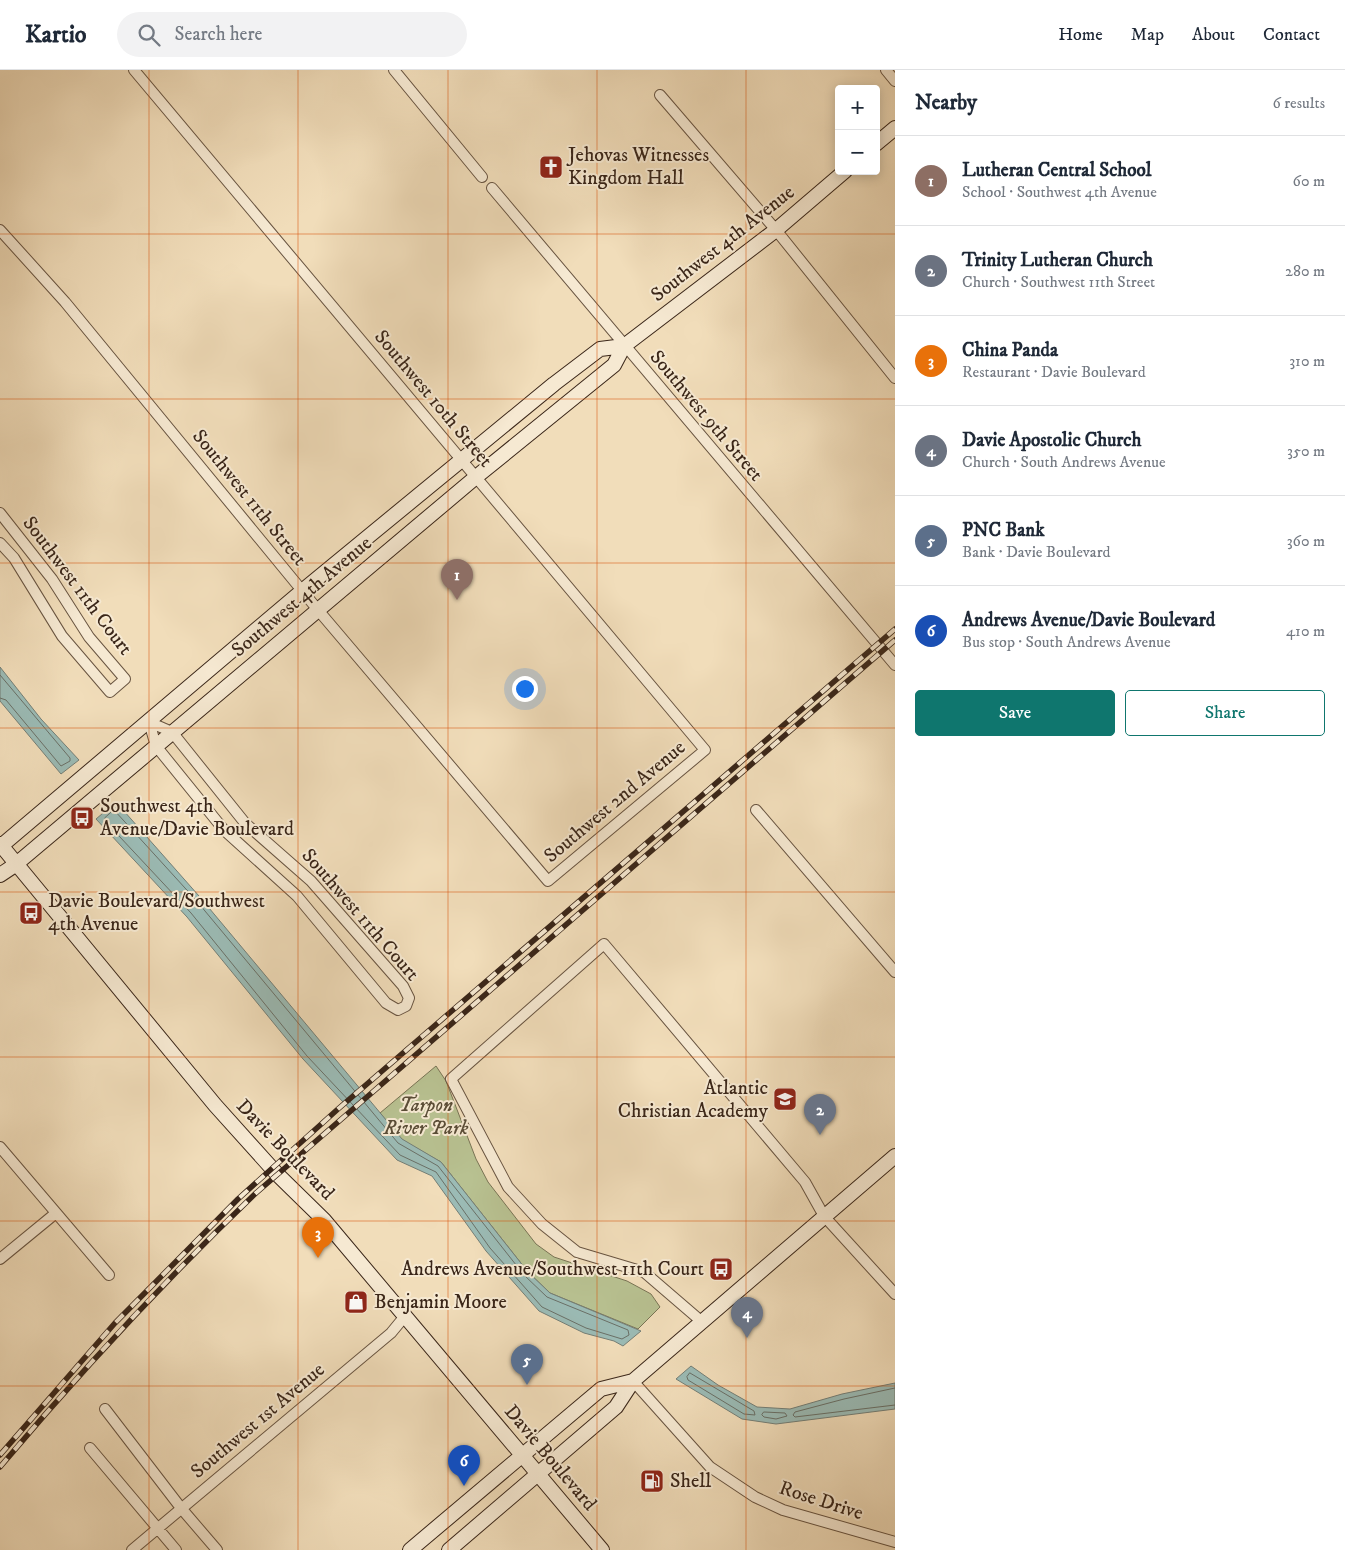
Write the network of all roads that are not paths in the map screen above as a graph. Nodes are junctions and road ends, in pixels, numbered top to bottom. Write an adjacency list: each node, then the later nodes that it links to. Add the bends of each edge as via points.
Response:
1 (134, 70): 15 (street, Southwest 10th Street)
2 (394, 70): 9 (street)
3 (886, 70): 4 (street)
4 (895, 81)
5 (660, 95): 12 (street)
6 (895, 128): 7 (main road)
7 (880, 141)
8 (840, 175): 12 (main road, Southwest 4th Avenue)
9 (482, 177)
10 (492, 188): 13 (street, Southwest 9th Street)
11 (0, 230): 19 (street, Southwest 11th Street, via 65,302)
12 (776, 230): 13 (main road, Southwest 4th Avenue); 14 (street)
13 (624, 346): 15 (main road, Southwest 4th Avenue, via 600,349); 16 (main road, Southwest 4th Avenue, via 614,365); 21 (street, Southwest 9th Street)
14 (895, 378)
15 (462, 460): 16 (street, Southwest 10th Street); 19 (main road, Southwest 4th Avenue)
16 (476, 477): 20 (main road, Southwest 4th Avenue); 25 (street, Southwest 10th Street)
17 (0, 513): 18 (street, Southwest 11th Court, via 52,579 89,637 125,679 110,692 62,636 14,558)
18 (0, 543)
19 (302, 591): 20 (street, Southwest 11th Street); 22 (main road, Southwest 4th Avenue)
20 (318, 610): 23 (main road, Southwest 4th Avenue); 30 (street, Southwest 11th Street)
21 (895, 665)
22 (149, 722): 23 (street, Southwest 11th Court); 24 (street, Southwest 11th Court); 27 (main road, Southwest 4th Avenue)
23 (172, 732): 24 (main road, Southwest 4th Avenue); 24 (street, Southwest 11th Court, via 245,823 306,876 403,986 409,998 406,1006 398,1010 386,1003 297,896 224,830)
24 (156, 746): 28 (main road, Southwest 4th Avenue)
25 (705, 750): 30 (street, Southwest 2nd Avenue)
26 (756, 810): 31 (street)
27 (0, 846): 28 (main road, Davie Boulevard)
28 (15, 864): 29 (main road, Southwest 4th Avenue); 39 (main road, Davie Boulevard, via 215,1105 324,1220)
29 (0, 875)
30 (548, 881)
31 (895, 972)
32 (0, 1147): 34 (street)
33 (895, 1156): 35 (main road)
34 (56, 1213): 36 (street); 37 (street)
35 (824, 1216): 38 (street); 40 (main road); 40 (street, via 805,1182 604,944 451,1079 508,1188 542,1224 577,1252 644,1272)
36 (0, 1260)
37 (108, 1275)
38 (895, 1294)
39 (405, 1316): 44 (main road, Davie Boulevard); 46 (street, Southwest 1st Avenue, via 391,1333)
40 (701, 1321): 41 (main road)
41 (633, 1381): 44 (main road, via 601,1389); 45 (main road, via 616,1407); 48 (street, Rose Drive, via 710,1467 756,1497 783,1510)
42 (105, 1409): 46 (street)
43 (90, 1448): 47 (street)
44 (523, 1457): 45 (main road, Davie Boulevard); 52 (main road)
45 (537, 1474): 53 (main road); 54 (main road, Davie Boulevard)
46 (181, 1508): 47 (street, Southwest 1st Avenue); 51 (street)
47 (158, 1528): 49 (street, Southwest 1st Avenue); 50 (street)
48 (892, 1545)
49 (132, 1550)
50 (176, 1550)
51 (217, 1550)
52 (410, 1550)
53 (449, 1550)
54 (602, 1550)

